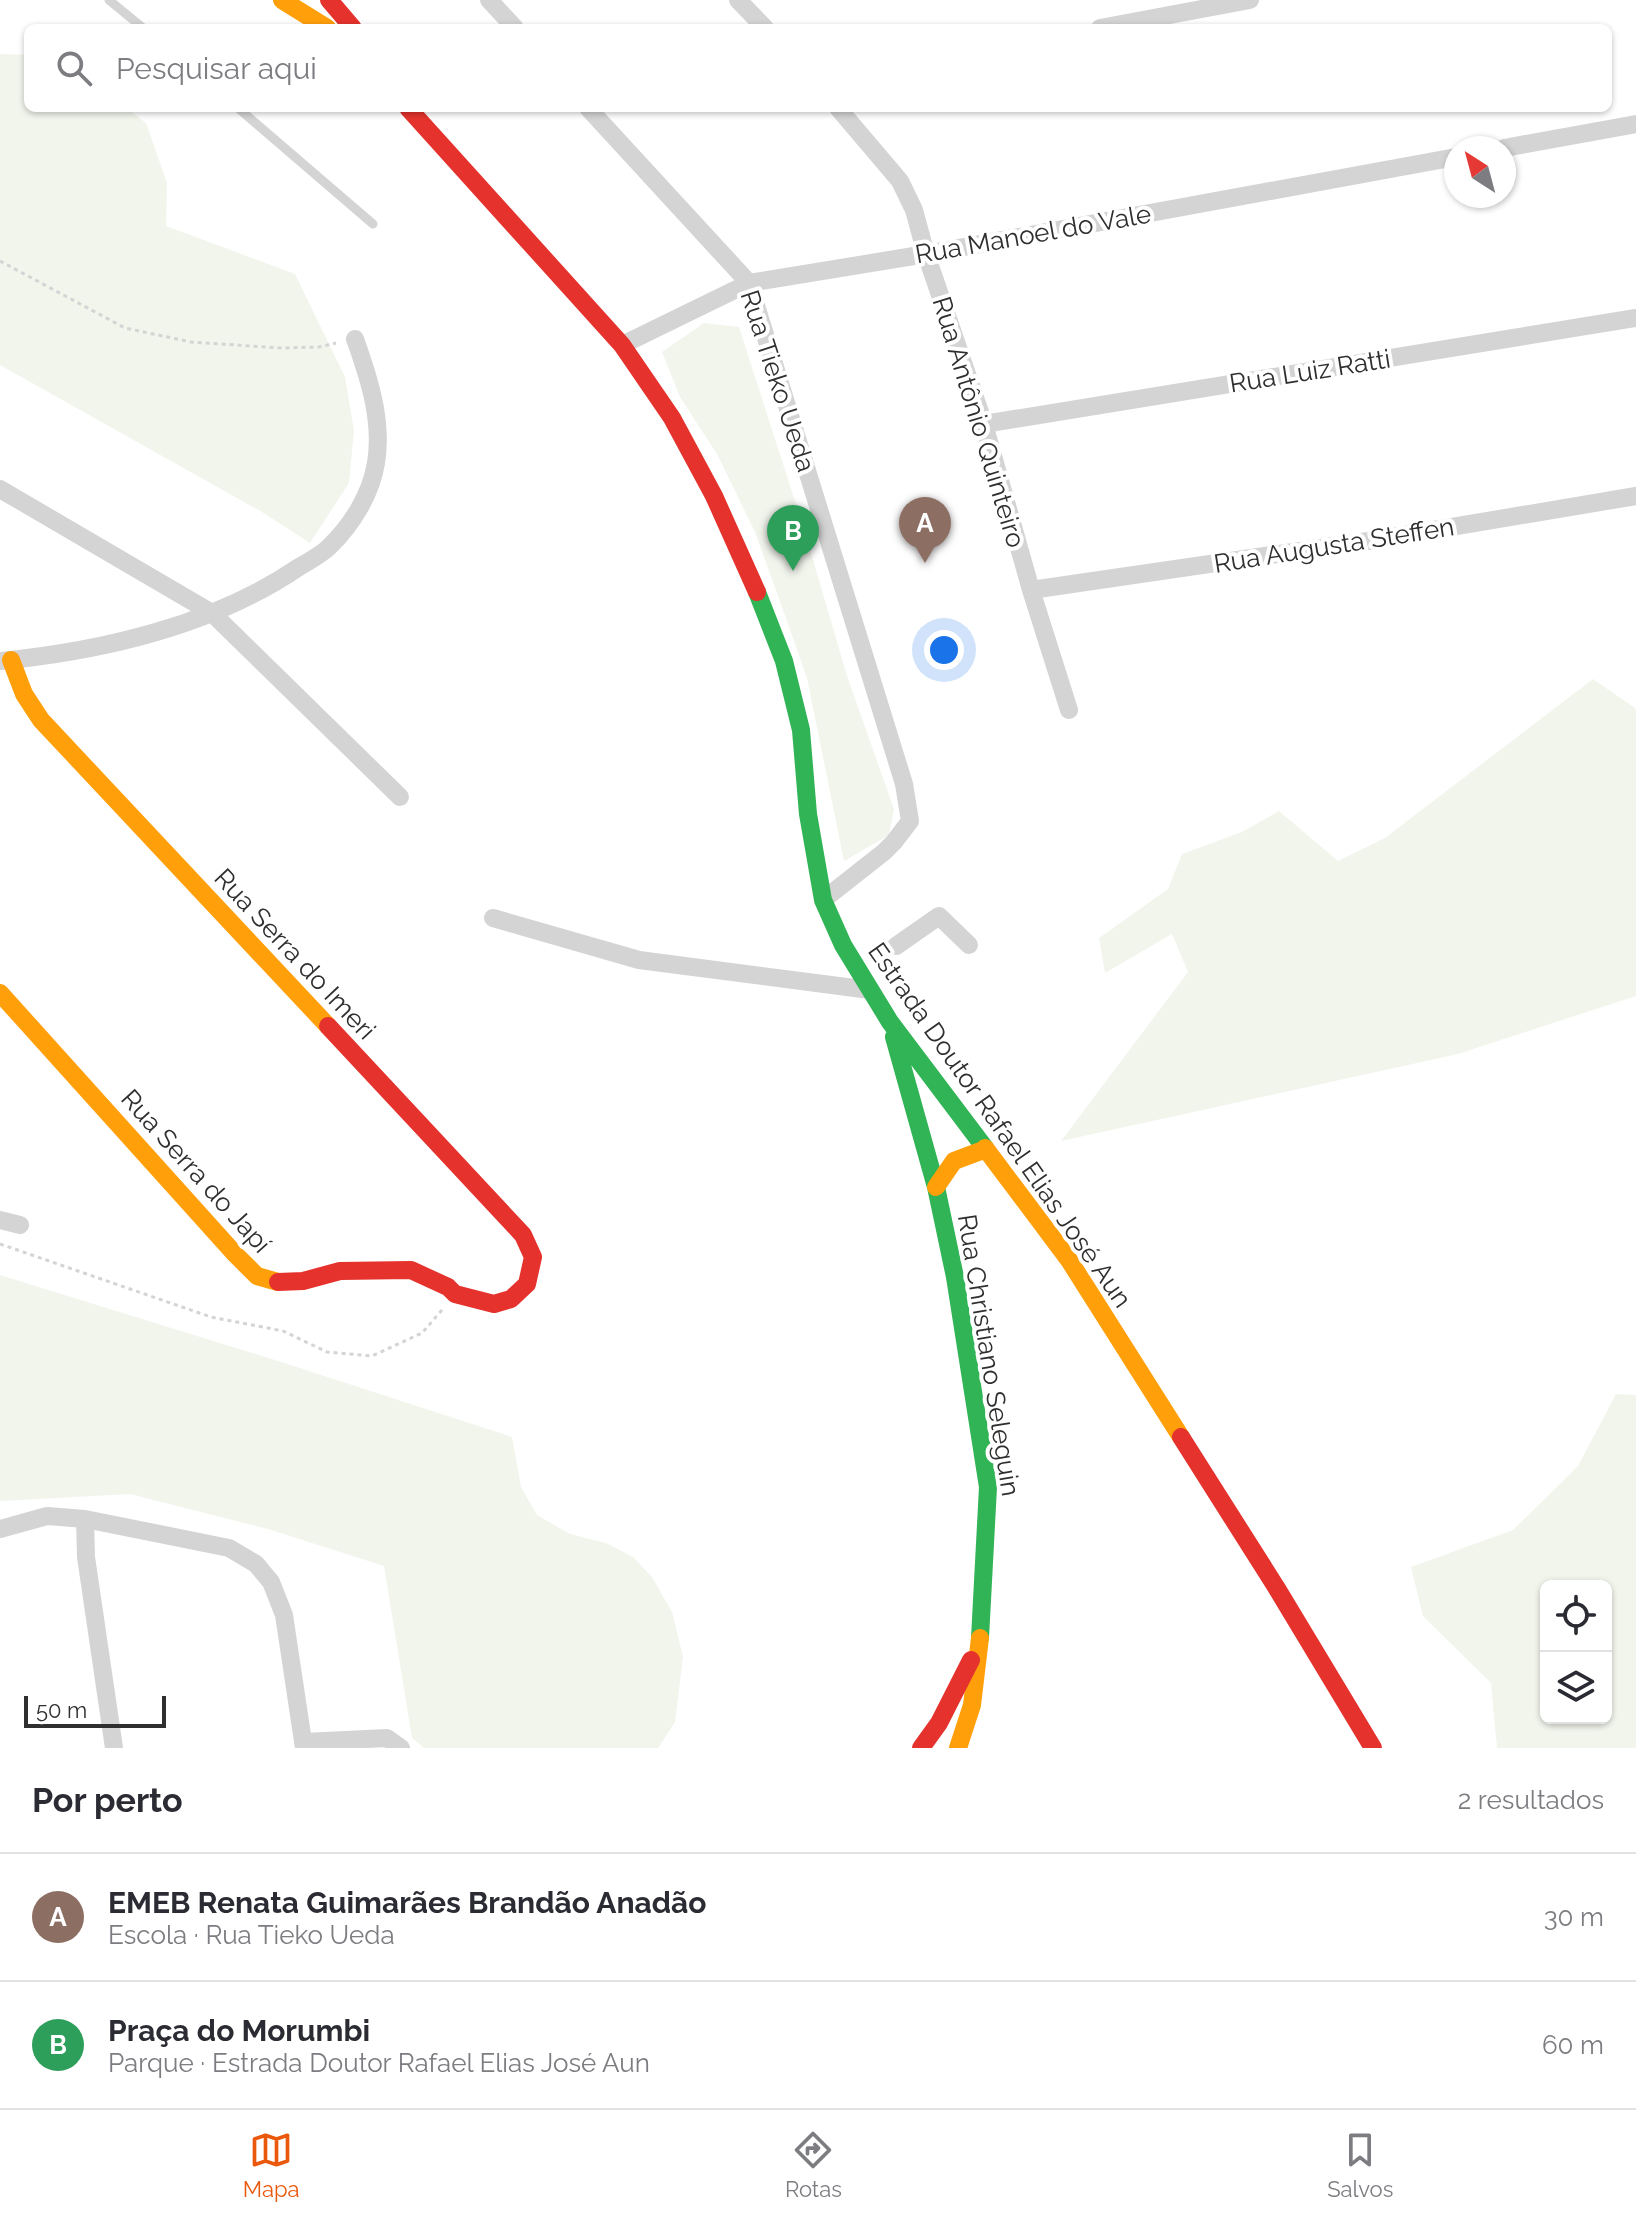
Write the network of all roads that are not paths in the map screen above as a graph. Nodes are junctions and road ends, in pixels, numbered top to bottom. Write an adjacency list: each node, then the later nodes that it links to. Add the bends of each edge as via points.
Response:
1 (109, 0): 7 (lane)
2 (282, 0): 8 (main road)
3 (329, 0): 9 (main road)
4 (489, 0): 10 (street)
5 (738, 0): 11 (street)
6 (1250, 0): 12 (street)
7 (138, 24)
8 (321, 24)
9 (350, 24)
10 (511, 24)
11 (761, 24)
12 (1121, 24)
13 (243, 112): 20 (lane)
14 (412, 112): 25 (main road, Estrada Doutor Rafael Elias José Aun)
15 (592, 112): 22 (street, Rua Tieko Ueda)
16 (841, 112): 21 (street, Rua Antônio Quinteiro, via 900,181)
17 (1636, 124): 18 (street)
18 (1516, 146)
19 (1444, 159): 21 (street, Rua Manoel do Vale)
20 (373, 224)
21 (926, 254): 22 (street, Rua Manoel do Vale); 26 (street, Rua Antônio Quinteiro)
22 (749, 283): 25 (street, Rua Manoel do Vale); 34 (street, Rua Tieko Ueda, via 904,784 910,821 884,852)
23 (1636, 318): 26 (street, Rua Luiz Ratti)
24 (355, 339): 30 (street, via 377,422 376,464 362,507 329,547 273,585)
25 (622, 345): 34 (main road, Estrada Doutor Rafael Elias José Aun, via 672,418 714,496 784,661 801,730)
26 (984, 424): 29 (street, Rua Antônio Quinteiro)
27 (0, 489): 30 (street)
28 (1636, 496): 29 (street, Rua Augusta Steffen)
29 (1031, 590): 32 (street, Rua Antônio Quinteiro)
30 (212, 613): 31 (street, via 124,641); 33 (street)
31 (6, 661): 45 (main road, Rua Serra do Imeri, via 41,720 523,1235 533,1257)
32 (1069, 710)
33 (400, 797)
34 (823, 900): 38 (main road, Estrada Doutor Rafael Elias José Aun)
35 (493, 918): 38 (street, via 639,960)
36 (969, 945): 37 (street, via 939,916)
37 (896, 946)
38 (870, 990): 40 (main road, Estrada Doutor Rafael Elias José Aun)
39 (0, 993): 45 (main road, Rua Serra do Japí, via 257,1276 280,1283 340,1271 411,1270 455,1294 494,1304 511,1299)
40 (890, 1022): 41 (main road, Estrada Doutor Rafael Elias José Aun); 42 (main road, Rua Christiano Seleguin)
41 (986, 1149): 42 (main road, via 954,1161); 54 (main road, Estrada Doutor Rafael Elias José Aun, via 1069,1260)
42 (936, 1187): 48 (main road, Rua Christiano Seleguin, via 988,1487)
43 (0, 1220): 44 (street)
44 (20, 1225)
45 (527, 1284)
46 (85, 1519): 47 (street, via 47,1516); 49 (street, via 229,1548 256,1564 271,1582 284,1615); 50 (street)
47 (0, 1529)
48 (980, 1643): 52 (main road); 53 (main road, Rua Christiano Seleguin, via 972,1705)
49 (304, 1745): 51 (street, via 387,1738)
50 (114, 1748)
51 (401, 1748)
52 (921, 1748)
53 (958, 1748)
54 (1373, 1748)

